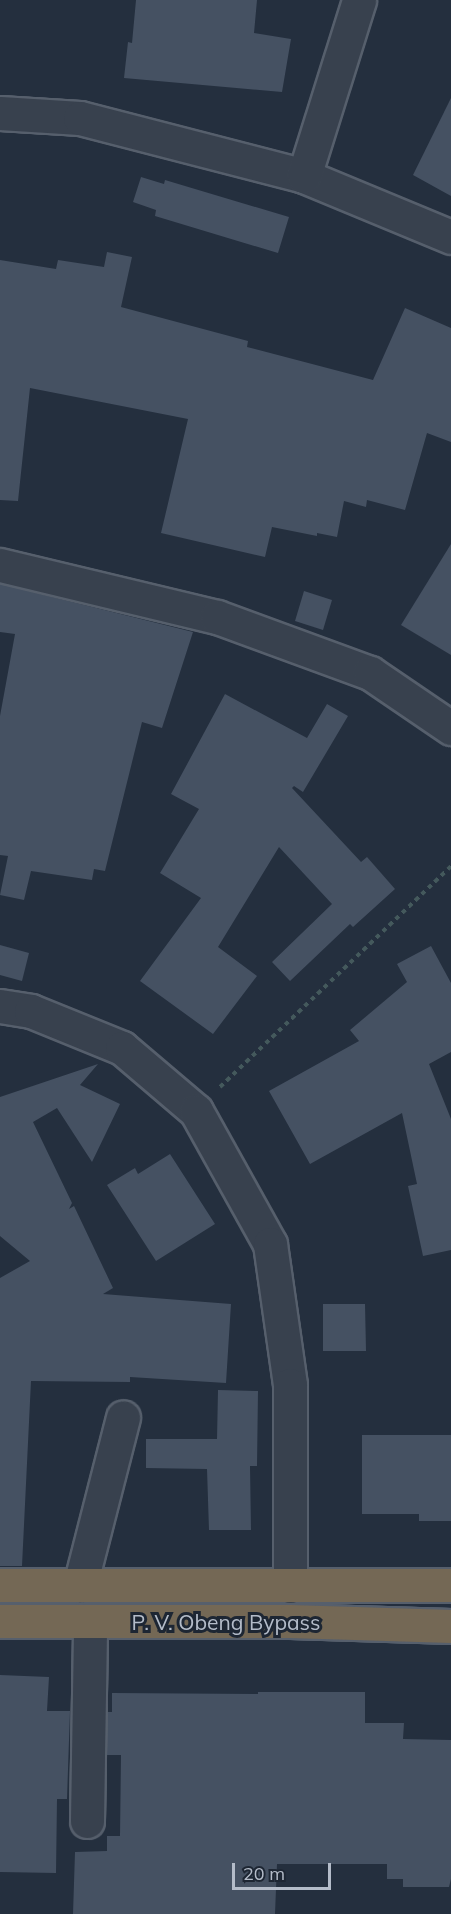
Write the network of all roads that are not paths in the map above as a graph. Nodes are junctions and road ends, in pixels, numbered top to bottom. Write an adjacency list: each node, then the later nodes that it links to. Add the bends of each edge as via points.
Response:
1 (359, 0): 3 (street)
2 (0, 113): 3 (street, via 80,118)
3 (304, 176): 4 (street)
4 (451, 237)
5 (0, 565): 6 (street, via 217,617 370,673)
6 (451, 728)
7 (0, 1006): 12 (street, via 31,1011 122,1048 196,1111 270,1244 290,1385)
8 (123, 1417): 10 (street)
9 (0, 1585): 10 (highway, P. V. Obeng Bypass)
10 (80, 1585): 12 (highway, P. V. Obeng Bypass)
11 (451, 1585): 12 (highway, P. V. Obeng Bypass)
12 (290, 1587)
13 (0, 1621): 14 (highway, P. V. Obeng Bypass)
14 (90, 1622): 15 (highway, P. V. Obeng Bypass, via 290,1621); 16 (street)
15 (451, 1626)
16 (87, 1821)

